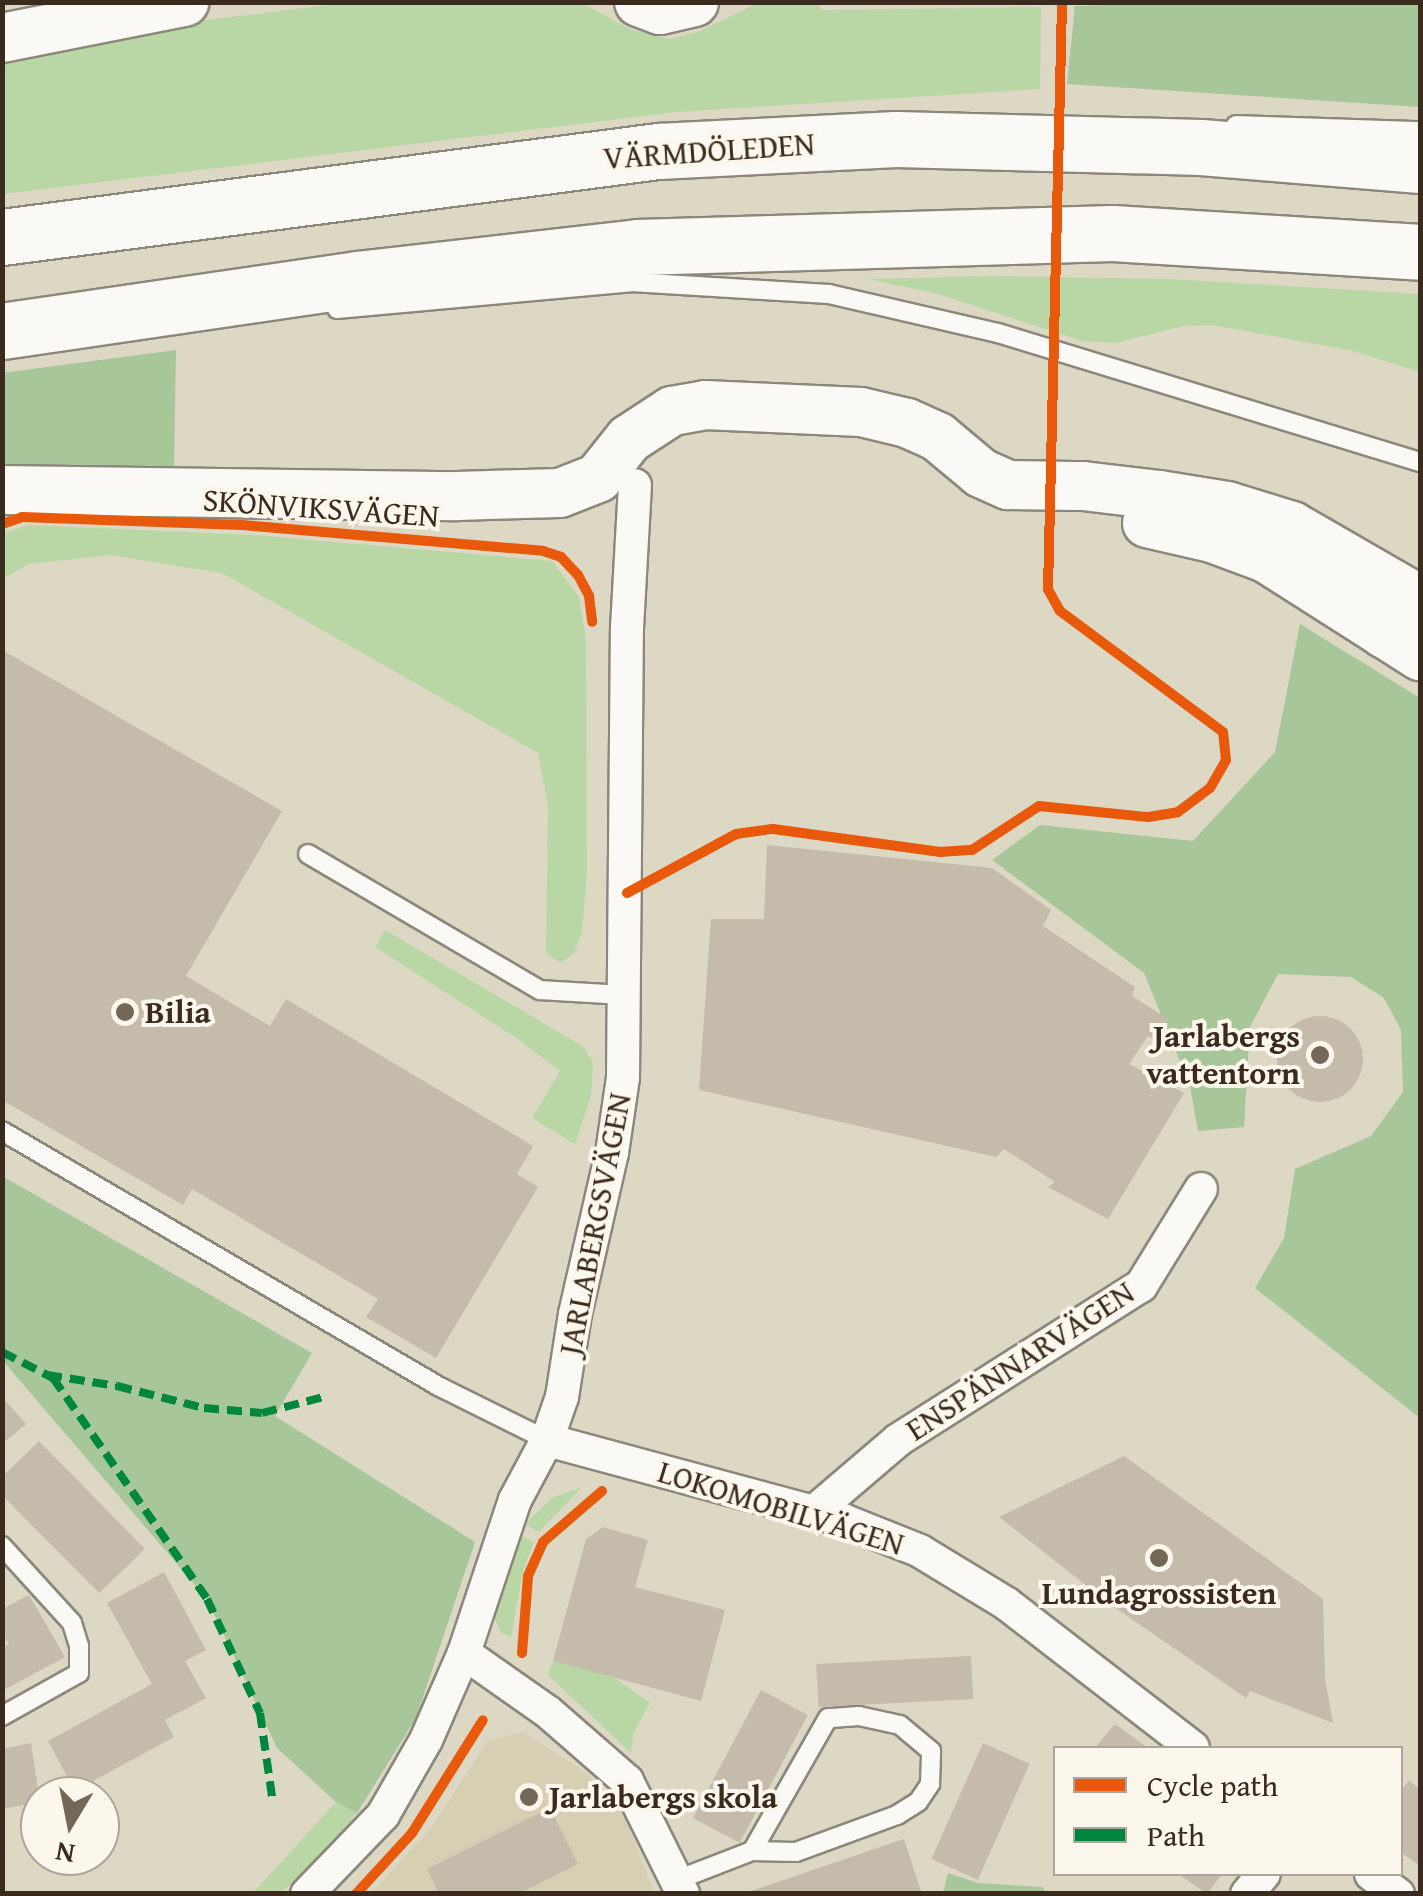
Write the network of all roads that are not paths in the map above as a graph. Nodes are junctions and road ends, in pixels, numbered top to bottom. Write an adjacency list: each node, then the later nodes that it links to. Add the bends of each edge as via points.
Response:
1 (184, 2): 4 (street)
2 (638, 2): 3 (street, via 660,10)
3 (694, 2)
4 (2, 38)
5 (1212, 126): 7 (lane)
6 (1192, 127): 8 (lane)
7 (1420, 131)
8 (896, 139): 9 (highway, VÄRMDÖLEDEN, via 1202,147); 10 (highway, VÄRMDÖLEDEN, via 658,151)
9 (1420, 165)
10 (2, 237)
11 (1420, 252): 14 (highway, via 1112,232 637,247 358,278)
12 (317, 310): 16 (lane, via 631,282 829,294 998,334)
13 (218, 320): 15 (lane)
14 (2, 331)
15 (2, 339)
16 (1420, 462)
17 (635, 484): 19 (street, SKÖNVIKSVÄGEN, via 604,512 562,522); 20 (street, SKÖNVIKSVÄGEN, via 661,447 696,430 735,425 871,433 914,450 986,510 1151,523 1212,538); 22 (street, JARLABERGSVÄGEN)
18 (2, 490): 19 (street, SKÖNVIKSVÄGEN)
19 (163, 491): 20 (street, SKÖNVIKSVÄGEN, via 560,493 598,478 630,439 672,411 704,405 861,412 938,437 981,473 1008,485 1159,495 1292,526)
20 (1412, 628)
21 (308, 854): 22 (lane, via 540,990)
22 (623, 995): 25 (street, JARLABERGSVÄGEN, via 620,1111 562,1397)
23 (2, 1131): 25 (lane, via 440,1387)
24 (1200, 1189): 26 (street, ENSPÄNNARVÄGEN, via 1141,1286 898,1440)
25 (547, 1440): 26 (street, LOKOMOBILVÄGEN); 28 (street, JARLABERGSVÄGEN, via 515,1500)
26 (815, 1512): 30 (street, LOKOMOBILVÄGEN, via 965,1575)
27 (2, 1546): 29 (lane, via 72,1623 79,1673)
28 (464, 1653): 33 (street, via 548,1712 626,1781); 34 (street, JARLABERGSVÄGEN, via 383,1815)
29 (2, 1716)
30 (1189, 1746)
31 (752, 1851): 31 (lane, via 796,1852 897,1814 918,1802 930,1784 931,1750 900,1725 860,1716 828,1718); 33 (lane)
32 (1374, 1876): 35 (street)
33 (680, 1887)
34 (306, 1894)
35 (1398, 1894)

